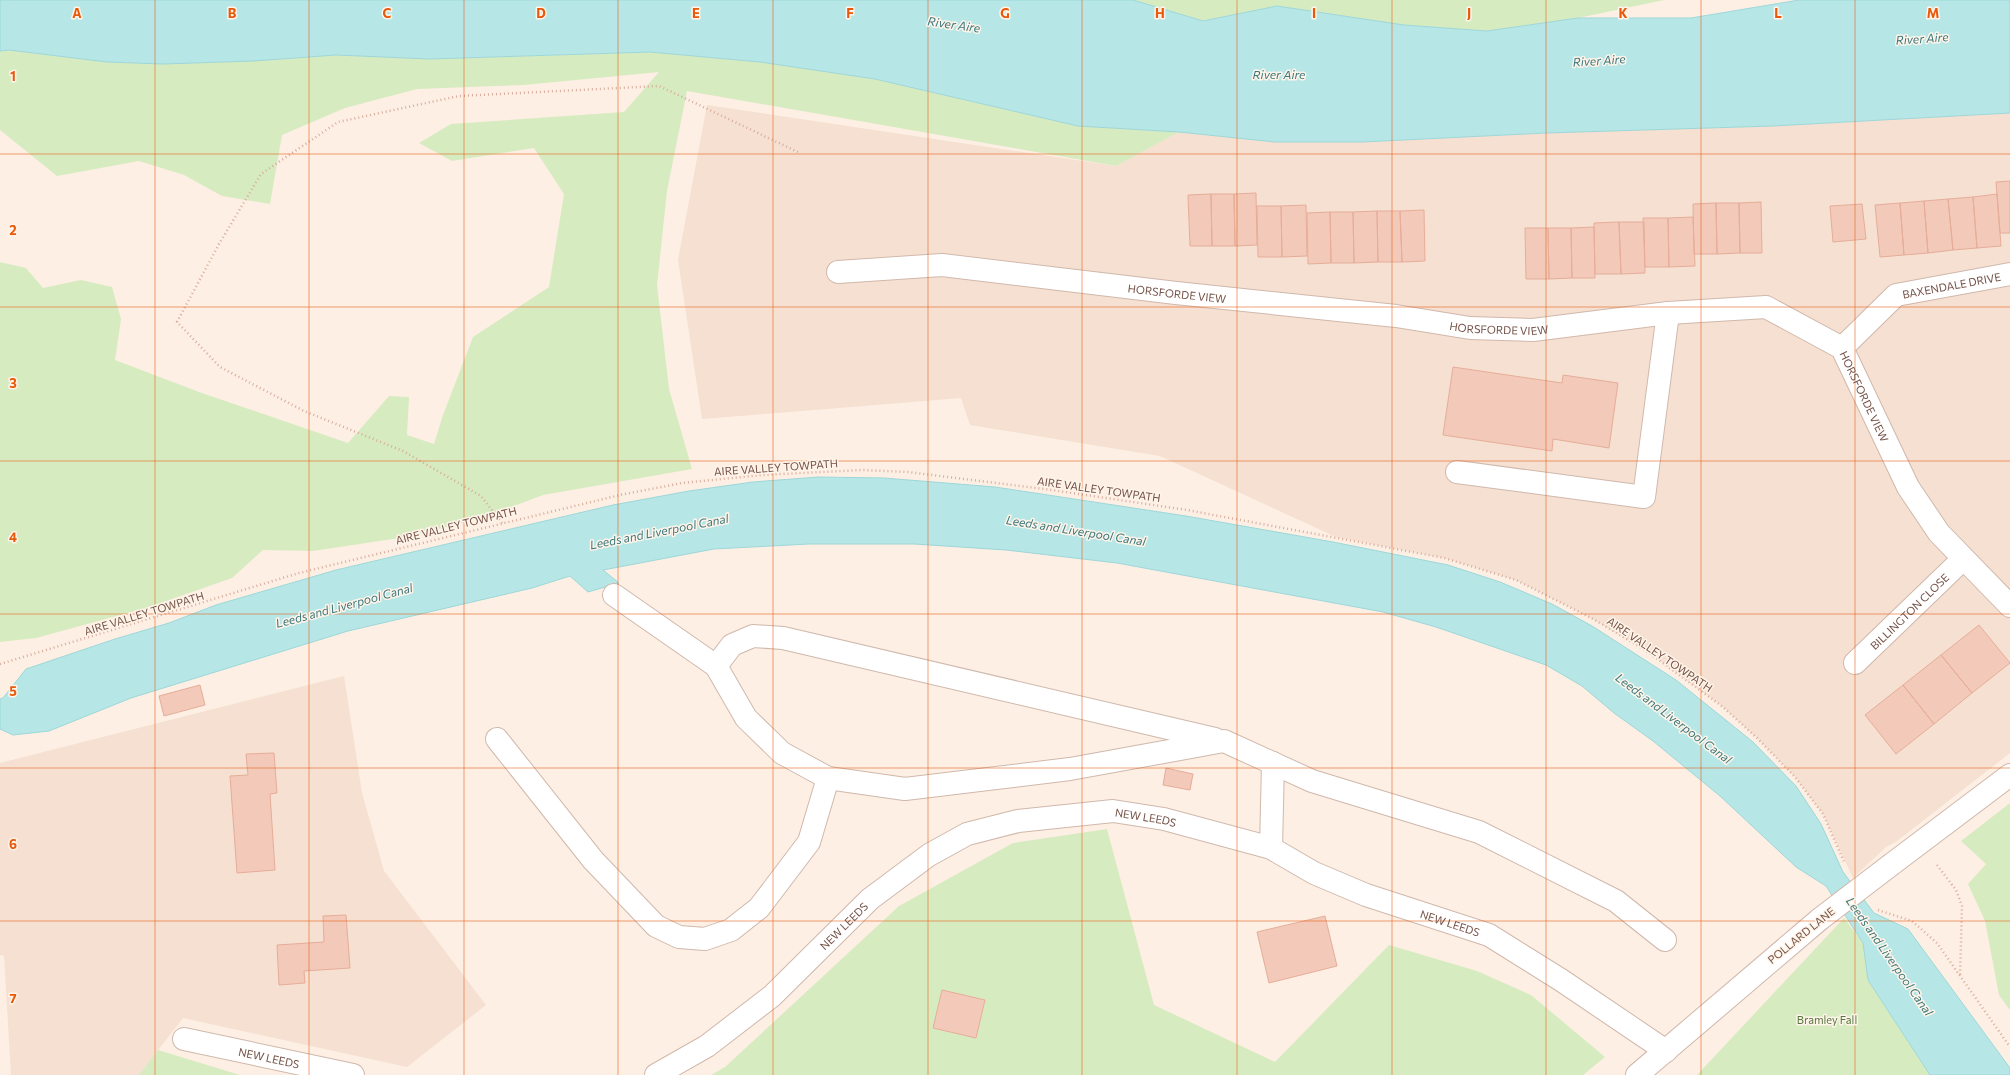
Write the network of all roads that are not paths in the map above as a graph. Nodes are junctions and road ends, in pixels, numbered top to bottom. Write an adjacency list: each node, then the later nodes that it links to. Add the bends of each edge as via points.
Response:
1 (838, 272): 3 (street, HORSFORDE VIEW, via 942,265 1396,316 1470,328 1533,330)
2 (2010, 274): 4 (street, BAXENDALE DRIVE, via 1896,294)
3 (1668, 313): 4 (street, HORSFORDE VIEW, via 1766,307); 5 (street, via 1644,497)
4 (1842, 348): 6 (street, HORSFORDE VIEW, via 1908,487 1939,533)
5 (1457, 472)
6 (1963, 559): 8 (street, HORSFORDE VIEW); 9 (street, BILLINGTON CLOSE)
7 (614, 595): 10 (street)
8 (2010, 606)
9 (1855, 663)
10 (716, 666): 12 (street, via 732,645 753,636 783,638); 15 (street, via 746,718 782,753)
11 (497, 739): 15 (street, via 593,860 656,926 679,937 705,939 730,930 759,908 809,842)
12 (1224, 741): 13 (street); 15 (street, via 1070,770 905,789)
13 (1273, 763): 16 (street); 17 (street, via 1312,781 1479,832 1616,901)
14 (2010, 775): 19 (street, POLLARD LANE, bridge, via 1820,919)
15 (828, 778)
16 (1270, 848): 19 (street, NEW LEEDS, via 1314,873 1366,895 1489,935); 21 (street, NEW LEEDS, via 1164,819 1113,812 1018,821 967,834 929,855 870,899 772,996 707,1046)
17 (1665, 940)
18 (184, 1039): 20 (street, NEW LEEDS)
19 (1666, 1051): 22 (street, POLLARD LANE)
20 (353, 1075)
21 (656, 1075)
22 (1637, 1075)

